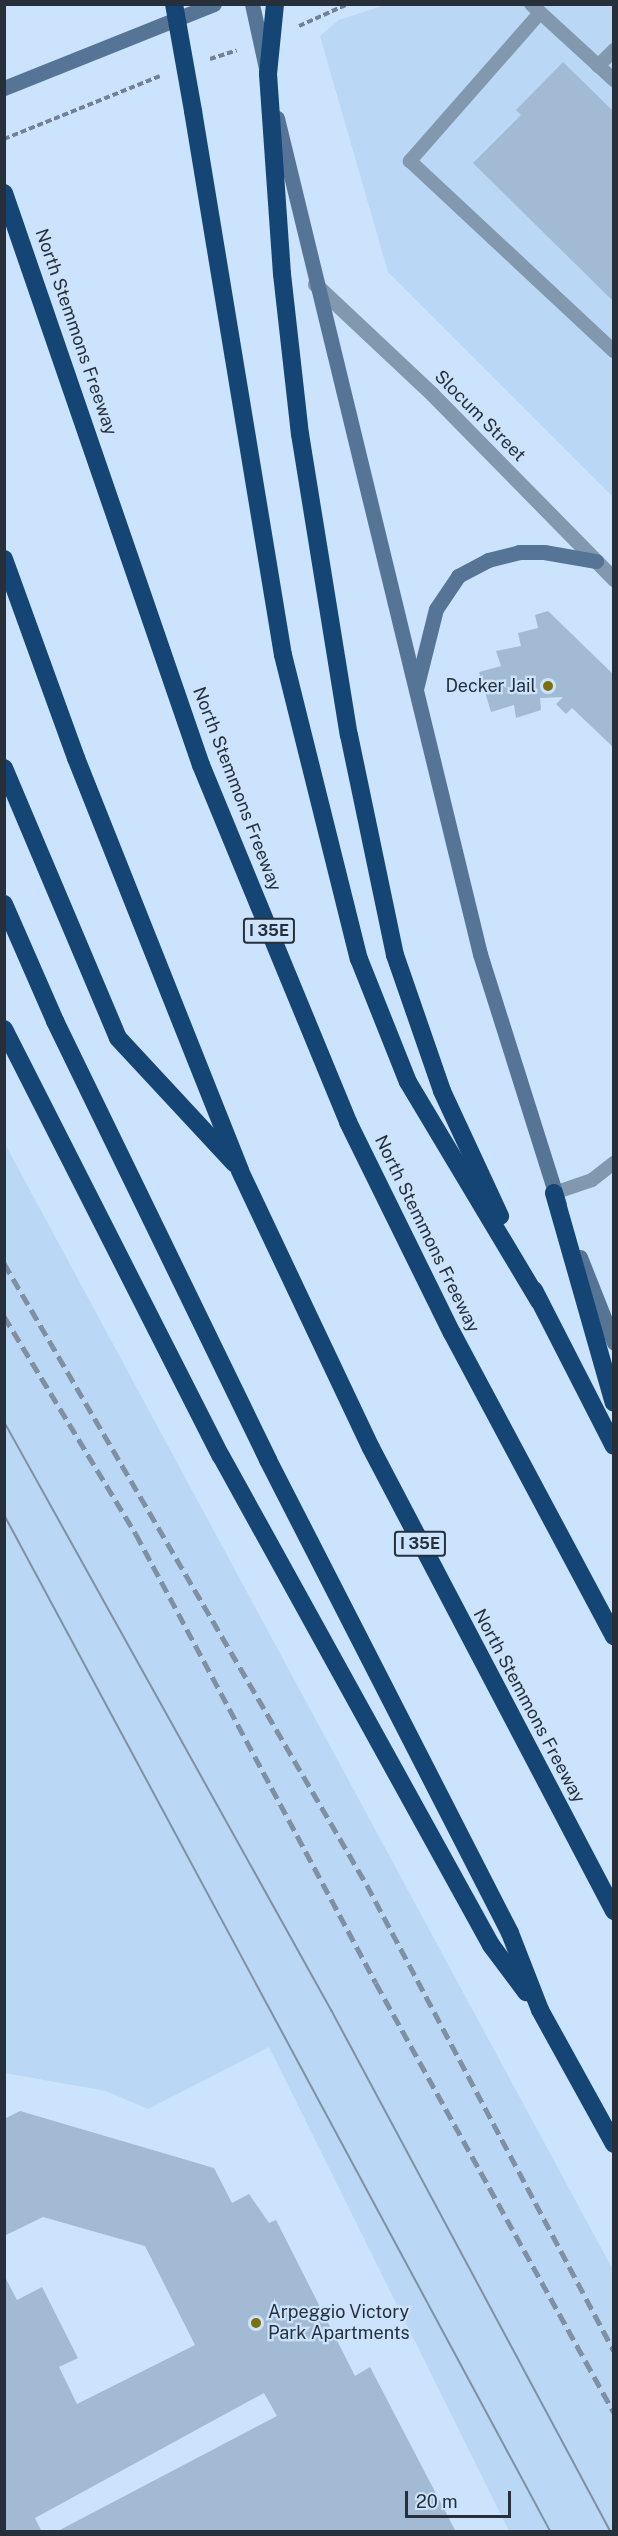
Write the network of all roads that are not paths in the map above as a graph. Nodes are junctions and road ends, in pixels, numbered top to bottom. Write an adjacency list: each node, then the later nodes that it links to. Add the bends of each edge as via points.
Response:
1 (174, 4): 23 (highway, bridge, via 283,655 359,959 408,1082)
2 (214, 4): 9 (main road)
3 (252, 4): 11 (main road)
4 (275, 4): 23 (highway, bridge, via 268,74 282,274 300,434 350,735 395,956 442,1091)
5 (535, 9): 7 (lane); 12 (lane, via 410,161)
6 (614, 51): 7 (lane)
7 (598, 66): 8 (lane)
8 (614, 80)
9 (4, 88)
10 (4, 193): 27 (highway, North Stemmons Freeway / I 35E, via 201,765 348,1122 452,1333)
11 (315, 284): 14 (street, Slocum Street, via 432,394); 16 (main road)
12 (614, 351)
13 (4, 559): 21 (highway, North Stemmons Freeway / I 35E, via 76,758)
14 (596, 561): 15 (street, Slocum Street); 16 (main road, via 519,552 488,560 458,576 436,609)
15 (614, 579)
16 (416, 692): 22 (main road, via 480,954)
17 (4, 768): 21 (highway, via 118,1038)
18 (4, 904): 29 (highway, via 55,1021 262,1449 510,1933)
19 (4, 1029): 29 (highway, via 221,1456 491,1945)
20 (614, 1163): 22 (lane, via 592,1180)
21 (240, 1171): 28 (highway, North Stemmons Freeway / I 35E, via 371,1448)
22 (555, 1193): 24 (main road); 25 (highway)
23 (539, 1301): 26 (highway)
24 (614, 1343)
25 (614, 1403)
26 (614, 1446)
27 (614, 1636)
28 (614, 1911)
29 (540, 2010): 30 (highway)
30 (614, 2144)

